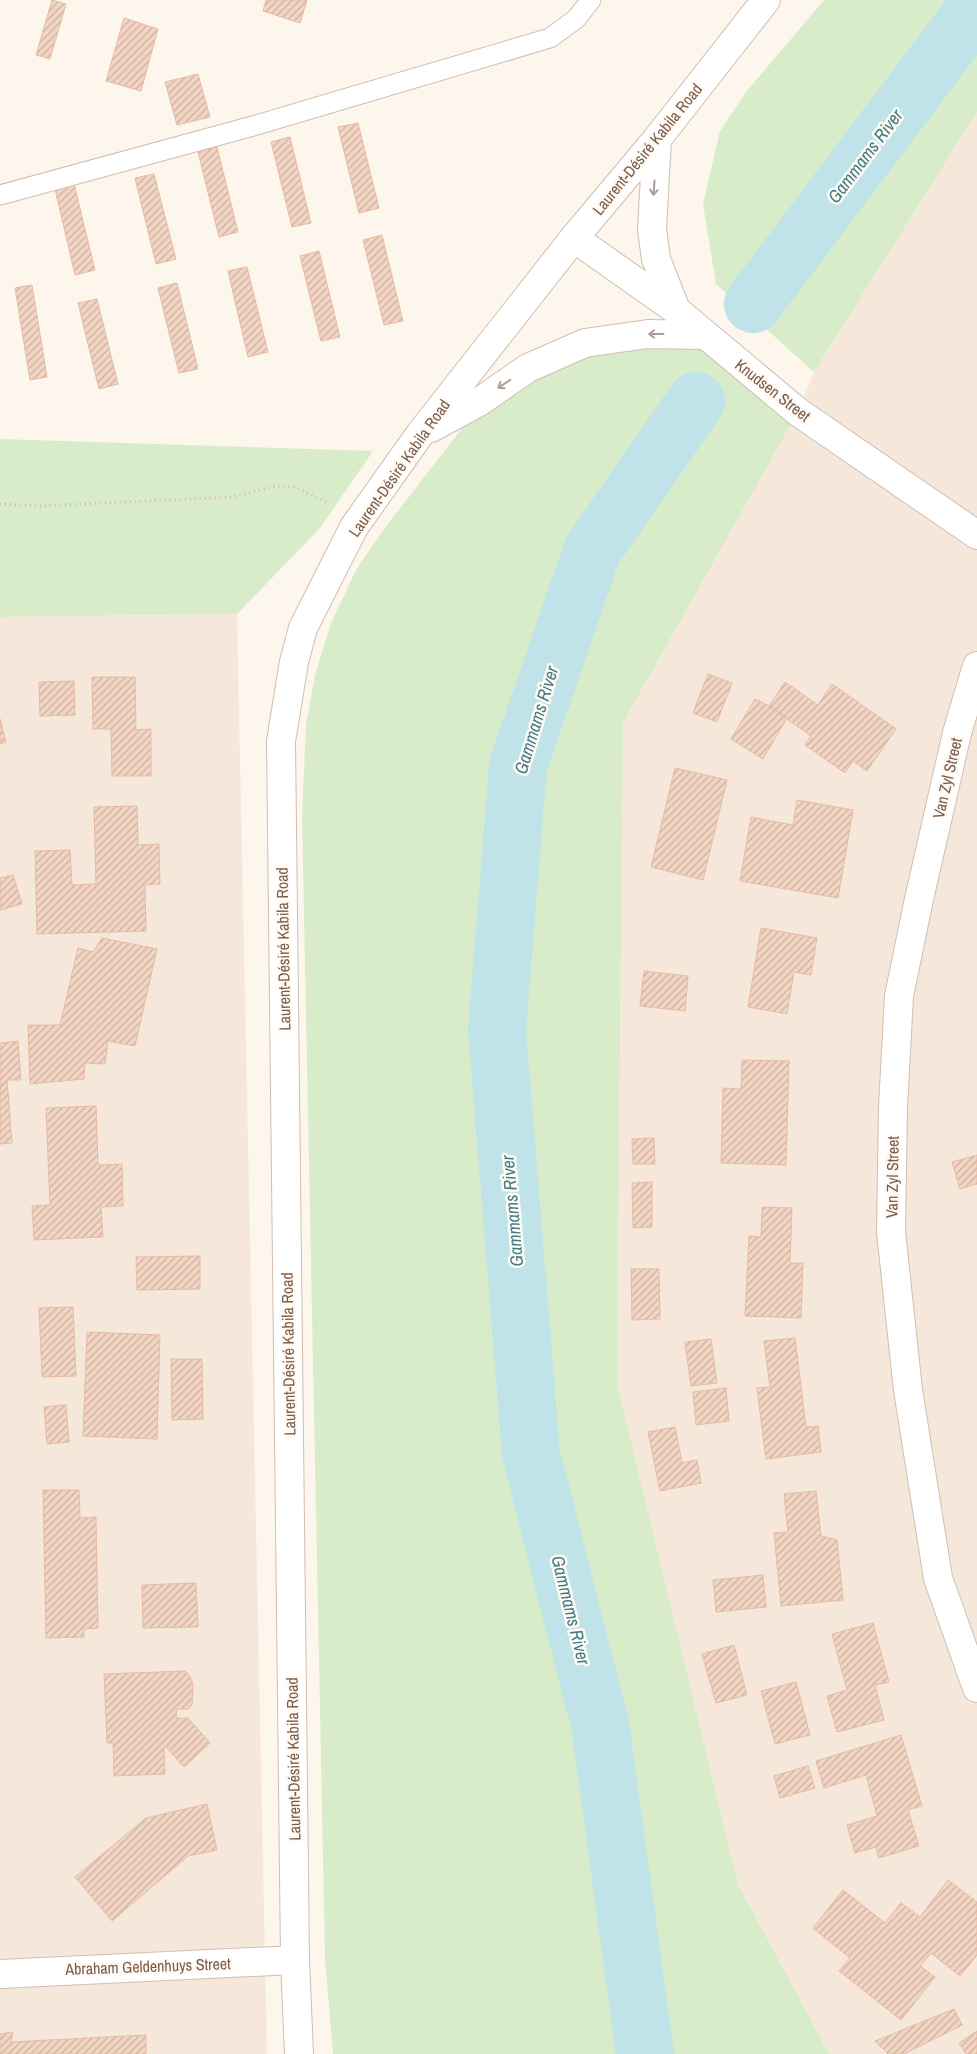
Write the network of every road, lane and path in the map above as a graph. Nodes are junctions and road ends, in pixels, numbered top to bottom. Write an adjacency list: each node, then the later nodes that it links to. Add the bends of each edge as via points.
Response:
1 (591, 0): 4 (lane, via 576,19 550,38 253,126)
2 (766, 0): 3 (street, Laurent-Désiré Kabila Road)
3 (657, 139): 5 (street, Laurent-Désiré Kabila Road); 6 (street, one-way to 6, via 652,229 656,259)
4 (0, 194)
5 (574, 238): 6 (street, Knudsen Street); 8 (street, Laurent-Désiré Kabila Road)
6 (676, 310): 7 (street, Knudsen Street)
7 (704, 335): 8 (street, one-way to 8, via 648,334 585,343 528,368 479,402); 11 (street, Knudsen Street, via 798,412)
8 (420, 434): 14 (street, Laurent-Désiré Kabila Road, via 354,527 303,628 280,741)
9 (326, 502): 10 (path, via 295,487 276,486 233,497 38,506)
10 (0, 504)
11 (977, 535)
12 (977, 666): 13 (street, Van Zyl Street, via 957,732 899,996 891,1232 908,1390 938,1578)
13 (977, 1688)
14 (295, 1960): 15 (street, Abraham Geldenhuys Street); 16 (street, Laurent-Désiré Kabila Road)
15 (0, 1974)
16 (299, 2054)

